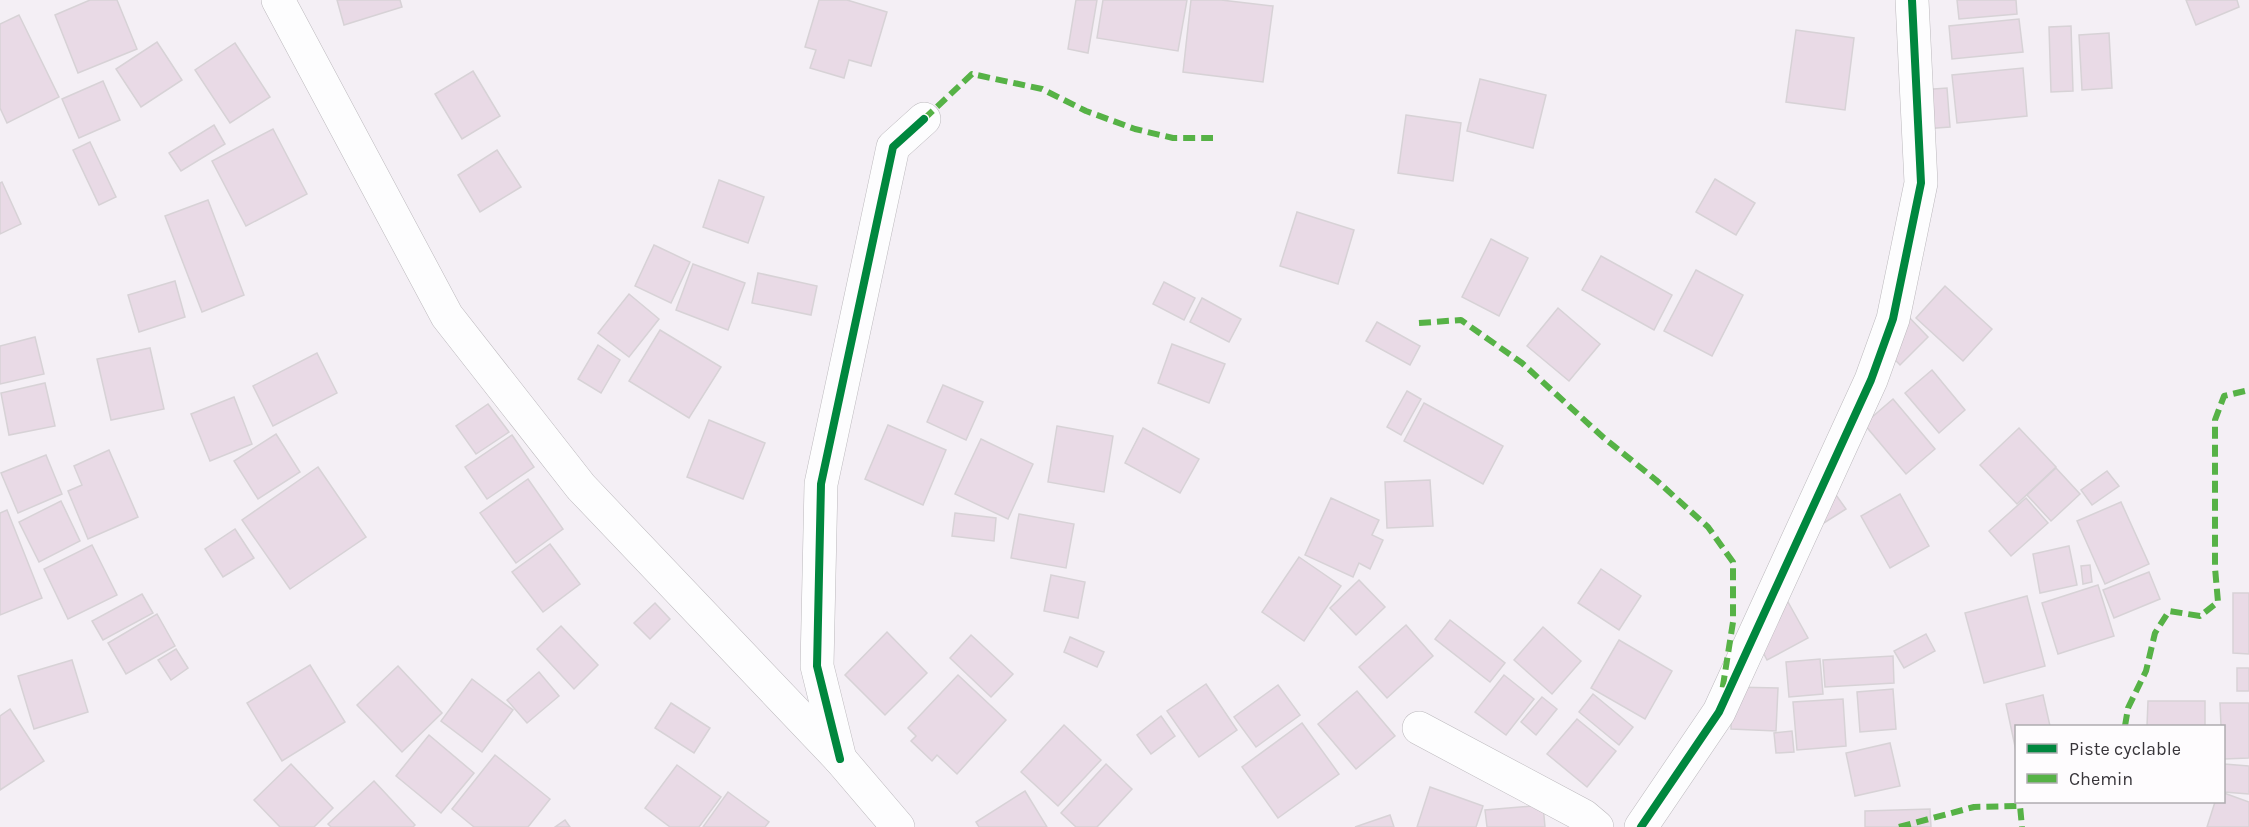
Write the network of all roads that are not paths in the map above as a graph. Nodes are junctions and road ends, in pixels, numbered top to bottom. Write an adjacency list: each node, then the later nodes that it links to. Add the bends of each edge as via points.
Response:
1 (278, 0): 5 (street, via 447,316 581,487)
2 (1912, 0): 8 (street, via 1920,183 1893,319 1871,380 1719,712)
3 (924, 119): 5 (street, via 893,147 821,484 817,666)
4 (1419, 728): 7 (street, via 1584,816)
5 (840, 759): 6 (street)
6 (898, 827)
7 (1597, 827)
8 (1641, 827)

